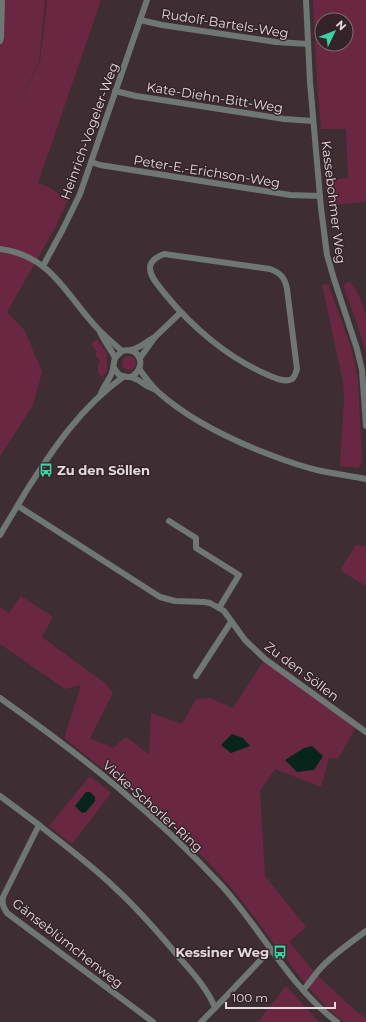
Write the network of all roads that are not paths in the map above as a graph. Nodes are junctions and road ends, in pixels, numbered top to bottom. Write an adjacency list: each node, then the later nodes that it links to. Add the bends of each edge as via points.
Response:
1 (2, 0): 5 (street)
2 (147, 0): 4 (street, Heinrich-Vogeler-Weg)
3 (306, 0): 6 (street, Kassebohmer Weg)
4 (140, 20): 6 (street, Rudolf-Bartels-Weg, via 276,42); 7 (street, Heinrich-Vogeler-Weg)
5 (0, 42)
6 (308, 44): 8 (street, Kassebohmer Weg)
7 (115, 91): 8 (street, Kate-Diehn-Bitt-Weg, via 284,119); 9 (street, Heinrich-Vogeler-Weg)
8 (313, 121): 10 (street, Kassebohmer Weg)
9 (91, 162): 10 (street, Peter-E.-Erichson-Weg, via 290,195); 12 (street, Heinrich-Vogeler-Weg, via 72,212)
10 (320, 196): 26 (street, Kassebohmer Weg, via 327,255 362,370)
11 (0, 249): 12 (street)
12 (43, 266): 14 (street, via 63,285)
13 (180, 313): 13 (street, via 231,355 256,370 286,381 295,376 297,369 287,289 285,280 276,271 164,254 153,261 150,266 151,272); 15 (street)
14 (99, 331): 17 (street); 18 (street)
15 (155, 337): 16 (street); 19 (street)
16 (131, 350): 17 (street); 19 (street)
17 (122, 351): 18 (street)
18 (115, 358): 20 (street)
19 (140, 358): 21 (street)
20 (114, 368): 22 (street); 25 (street)
21 (140, 370): 23 (street); 24 (street)
22 (123, 377): 23 (street); 25 (street)
23 (132, 377): 24 (street)
24 (156, 390): 27 (street, via 192,417 246,445 304,467)
25 (101, 393): 28 (street, via 50,454)
26 (366, 426)
27 (366, 478)
28 (18, 506): 30 (street); 31 (street, via 160,597 175,601 210,603)
29 (169, 521): 31 (street, via 196,538 196,548 239,575)
30 (0, 535)
31 (219, 608): 32 (street, Zu den Söllen)
32 (231, 622): 33 (street); 35 (street, Zu den Söllen, via 265,659)
33 (196, 676)
34 (0, 698): 39 (street, Vicke-Schorler-Ring, via 71,750 168,831 225,890)
35 (366, 732)
36 (0, 796): 37 (street)
37 (39, 825): 41 (street, via 94,869 132,904 184,963); 42 (street, Gänseblümchenweg, via 3,897 4,909)
38 (366, 931): 40 (street, via 319,970)
39 (271, 949): 40 (street, Vicke-Schorler-Ring); 41 (street)
40 (303, 990): 44 (street, Vicke-Schorler-Ring)
41 (215, 1008): 43 (street)
42 (153, 1022)
43 (201, 1022)
44 (337, 1022)

